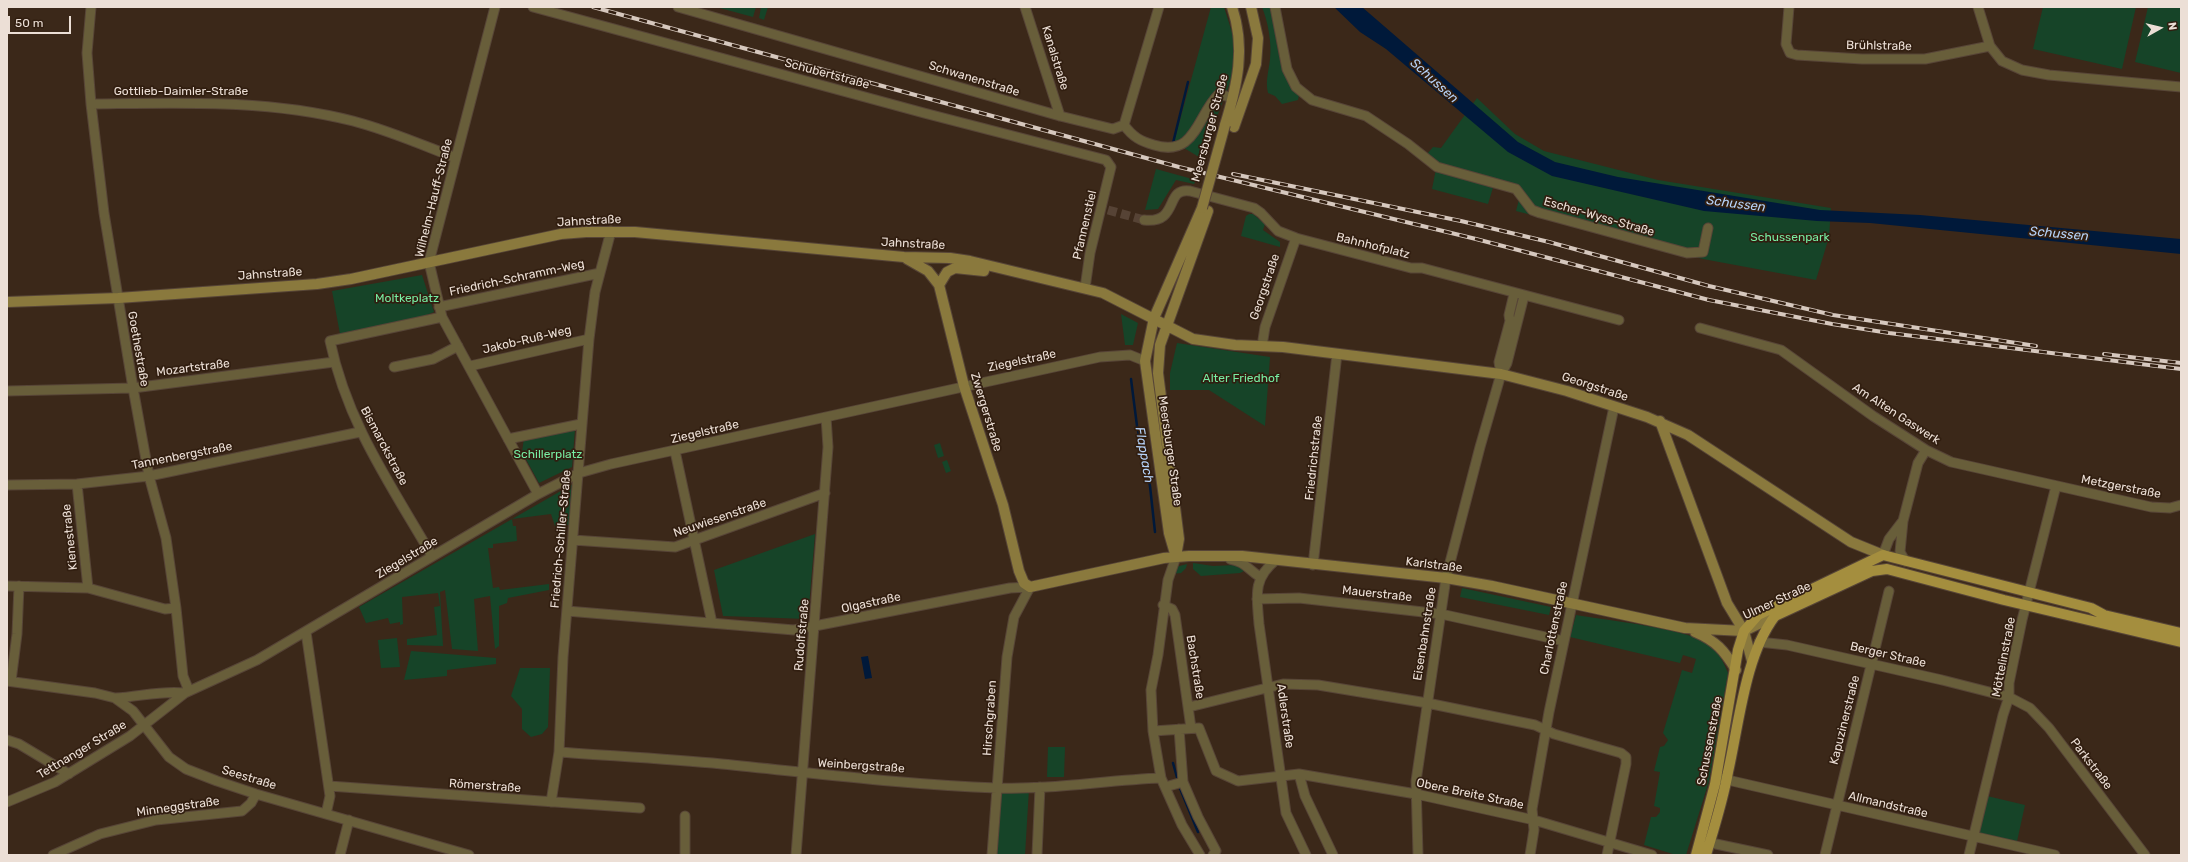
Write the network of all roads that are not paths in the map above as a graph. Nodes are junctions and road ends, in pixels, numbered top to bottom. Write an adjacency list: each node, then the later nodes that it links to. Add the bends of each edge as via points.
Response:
1 (91, 7): 15 (street, Goethestraße, via 87,53)
2 (495, 7): 19 (street, Wilhelm-Hauff-Straße)
3 (533, 7): 20 (street, Schubertstraße, via 1106,160)
4 (678, 7): 16 (street, Schwanenstraße)
5 (1025, 7): 16 (street, Kanalstraße)
6 (1159, 7): 17 (street)
7 (1232, 7): 14 (main road, Meersburger Straße, via 1240,44)
8 (1251, 7): 18 (main road, Meersburger Straße, via 1258,38 1256,64)
9 (1275, 7): 23 (street, Escher-Wyss-Straße, via 1287,69 1296,87 1312,100 1366,116 1437,167 1516,189 1532,210 1540,213 1687,253 1703,252)
10 (1789, 7): 12 (street, Brühlstraße, via 1786,44 1790,53 1862,59 1925,59)
11 (1978, 7): 12 (street)
12 (1990, 46): 13 (street, via 2002,61 2022,70 2049,75)
13 (2181, 87)
14 (1233, 98): 17 (street, via 1218,94 1212,100 1197,130 1184,143 1171,148 1160,148 1138,141); 18 (main road, Meersburger Straße)
15 (91, 104): 19 (street, Gottlieb-Daimler-Straße, via 210,102 288,108 354,121); 34 (street, Goethestraße)
16 (1060, 116): 17 (street, Schwanenstraße, via 1113,129)
17 (1124, 125)
18 (1230, 126): 21 (main road, Meersburger Straße, bridge)
19 (456, 158): 27 (street, Wilhelm-Hauff-Straße)
20 (1111, 167): 31 (street, Pfannenstiel, via 1104,209 1090,253)
21 (1205, 209): 38 (main road, Meersburger Straße); 40 (main road, Meersburger Straße, via 1192,258)
22 (1144, 220): 25 (street, Bahnhofplatz, via 1156,221 1164,217 1178,192 1184,190 1254,208 1278,231)
23 (1708, 228)
24 (611, 231): 26 (main road, Jahnstraße); 27 (main road, Jahnstraße, via 561,234); 29 (street, Friedrich-Schiller-Straße)
25 (1296, 238): 32 (street, Bahnhofplatz, via 1411,268 1422,268); 44 (street, Georgstraße, via 1265,327)
26 (904, 258): 28 (main road, Jahnstraße, via 950,258); 30 (main road, Zwergerstraße, via 928,271)
27 (429, 262): 34 (main road, Jahnstraße, via 317,284); 36 (street, Wilhelm-Hauff-Straße)
28 (1007, 270): 30 (main road, via 990,272 955,268 946,272); 31 (main road, Jahnstraße)
29 (600, 273): 36 (street, Friedrich-Schramm-Weg); 42 (street, Friedrich-Schiller-Straße)
30 (939, 285): 51 (main road, Zwergerstraße)
31 (1085, 288): 38 (main road, Jahnstraße, via 1103,293)
32 (1514, 294): 33 (street, Bahnhofplatz); 50 (street, Eisenbahnstraße, via 1499,362)
33 (1524, 296): 39 (street, Bahnhofplatz); 50 (street, Eisenbahnstraße, via 1507,363)
34 (118, 298): 35 (main road, Jahnstraße); 52 (street, Goethestraße)
35 (7, 302)
36 (439, 307): 37 (street, Wilhelm-Hauff-Straße)
37 (442, 317): 43 (street, Wilhelm-Hauff-Straße); 47 (street, Bismarckstraße, via 330,341)
38 (1154, 318): 40 (main road, Jahnstraße); 46 (main road, Meersburger Straße)
39 (1619, 320)
40 (1166, 324): 44 (main road, Georgstraße, via 1193,339); 76 (main road, Meersburger Straße, via 1160,345 1158,373 1179,539)
41 (1700, 328): 60 (street, Am Alten Gaswerk, via 1781,350 1873,416)
42 (589, 339): 48 (street, Jakob-Ruß-Weg); 57 (street, Friedrich-Schiller-Straße)
43 (458, 346): 48 (street, Wilhelm-Hauff-Straße); 49 (street, via 433,359)
44 (1262, 346): 45 (main road, Georgstraße)
45 (1337, 354): 50 (main road, Georgstraße); 79 (street, Friedrichstraße)
46 (1145, 361): 51 (street, Ziegelstraße, via 1130,355 1100,357); 76 (main road, Meersburger Straße, via 1169,533)
47 (334, 362): 52 (street, Mozartstraße); 58 (street, Bismarckstraße)
48 (470, 366): 59 (street, Wilhelm-Hauff-Straße)
49 (394, 367)
50 (1500, 374): 54 (main road, Georgstraße, via 1568,391); 81 (street, Eisenbahnstraße)
51 (964, 386): 55 (street, Ziegelstraße); 84 (main road, Zwergerstraße, via 1007,519 1019,571 1024,583)
52 (133, 388): 53 (street, Mozartstraße); 63 (street, Goethestraße)
53 (7, 391)
54 (1614, 407): 56 (main road, Georgstraße); 89 (street, Charlottenstraße)
55 (826, 417): 61 (street, Ziegelstraße); 67 (street, Rudolfstraße, via 828,447)
56 (1660, 421): 73 (main road, Georgstraße, via 1688,435 1852,542); 101 (main road, Schussenstraße, via 1727,603)
57 (581, 424): 59 (street); 62 (street, Friedrich-Schiller-Straße)
58 (360, 432): 63 (street, Tannenbergstraße); 74 (street, Bismarckstraße)
59 (508, 439): 68 (street, Wilhelm-Hauff-Straße)
60 (1926, 450): 66 (street, Am Alten Gaswerk, via 1951,462); 70 (street, via 1918,463)
61 (675, 451): 62 (street, Ziegelstraße); 72 (street)
62 (579, 473): 68 (street, Ziegelstraße); 71 (street, Friedrich-Schiller-Straße)
63 (149, 476): 64 (street, Tannenbergstraße); 92 (street, Goethestraße, via 166,538)
64 (77, 484): 65 (street, Tannenbergstraße); 85 (street, Kienestraße)
65 (7, 485)
66 (2056, 486): 69 (street, Metzgerstraße, via 2151,507 2170,508); 87 (street, Möttelinstraße)
67 (825, 493): 72 (street, Neuwiesenstraße); 99 (street, Rudolfstraße)
68 (538, 494): 74 (street, Ziegelstraße)
69 (2181, 505)
70 (1903, 521): 73 (street, via 1889,539); 78 (street, via 1900,552)
71 (573, 540): 72 (street, Neuwiesenstraße, via 676,547); 93 (street, Friedrich-Schiller-Straße)
72 (695, 541): 97 (street)
73 (1883, 555): 78 (main road, Ulmer Straße); 101 (main road, Ulmer Straße, via 1758,615)
74 (432, 556): 102 (street, Ziegelstraße)
75 (1214, 556): 76 (main road, Karlstraße); 77 (main road, Karlstraße); 80 (street, via 1240,561)
76 (1176, 558): 84 (main road, Olgastraße, via 1129,564); 90 (street, via 1168,580)
77 (1276, 560): 79 (main road, Karlstraße); 80 (street)
78 (1905, 561): 87 (main road, Ulmer Straße)
79 (1313, 564): 81 (main road, Karlstraße)
80 (1260, 577): 88 (street, Adlerstraße)
81 (1446, 578): 89 (main road, Karlstraße); 94 (street, Eisenbahnstraße)
82 (7, 586): 83 (street)
83 (19, 586): 85 (street); 110 (street, via 17,634)
84 (1030, 587): 99 (street, Olgastraße, via 1010,588); 134 (street, Hirschgraben, via 1014,617 1007,657)
85 (88, 588): 92 (street, via 165,609)
86 (1889, 591): 108 (street, Kapuzinerstraße)
87 (2029, 593): 91 (street, Möttelinstraße); 96 (main road, Ulmer Straße, via 2091,608)
88 (1257, 600): 94 (street, Mauerstraße, via 1299,598); 111 (street, Adlerstraße)
89 (1571, 604): 100 (main road, Karlstraße); 104 (street, Charlottenstraße)
90 (1164, 605): 116 (street, Bachstraße, via 1172,609 1175,615); 121 (street, via 1151,690)
91 (2026, 606): 95 (main road, Ulmer Straße, via 1887,569 1872,571); 96 (main road, Ulmer Straße); 113 (street, Möttelinstraße, via 2009,683)
92 (176, 608): 112 (street, Goethestraße)
93 (567, 611): 97 (street, Olgastraße); 123 (street, Friedrich-Schiller-Straße)
94 (1441, 614): 104 (street, Mauerstraße); 115 (street, Eisenbahnstraße)
95 (1775, 616): 101 (main road, Ulmer Straße); 105 (main road, Schussenstraße)
96 (2111, 621): 98 (main road, Ulmer Straße)
97 (712, 623): 99 (street, Olgastraße, via 794,630)
98 (2125, 625): 103 (main road); 106 (main road)
99 (815, 627): 124 (street, Rudolfstraße)
100 (1686, 628): 101 (main road, Karlstraße); 109 (main road, Karlstraße, via 1712,639 1728,656)
101 (1744, 631): 107 (main road, Schussenstraße); 109 (main road, Schussenstraße)
102 (306, 632): 112 (street, Ziegelstraße, via 257,660); 132 (street)
103 (2181, 633)
104 (1564, 641): 120 (street, Charlottenstraße)
105 (1760, 642): 107 (main road, Schussenstraße); 108 (street, Berger Straße, via 1787,645)
106 (2181, 642)
107 (1752, 661): 129 (main road, Schussenstraße)
108 (1872, 664): 113 (street, Berger Straße); 139 (street, Kapuzinerstraße)
109 (1736, 670): 128 (main road, Schussenstraße)
110 (9, 681): 114 (street)
111 (1269, 688): 115 (street, via 1282,684 1318,685); 116 (street); 127 (street, Adlerstraße)
112 (187, 692): 114 (street, via 143,693 135,697); 117 (street, Tettnanger Straße)
113 (2009, 697): 149 (street, Möttelinstraße); 173 (street, Parkstraße, via 2020,701 2037,714)
114 (115, 698): 117 (street, via 133,711)
115 (1427, 703): 120 (street, via 1535,724); 136 (street, Eisenbahnstraße)
116 (1189, 707): 118 (street, Bachstraße)
117 (145, 725): 125 (street, Tettnanger Straße); 135 (street, Seestraße, via 169,757 194,772)
118 (1191, 728): 119 (street); 127 (street, Obere Breite Straße, via 1199,728 1216,771 1238,781)
119 (1179, 729): 121 (street); 131 (street)
120 (1546, 730): 147 (street, Charlottenstraße, via 1532,809); 150 (street, via 1621,753 1626,757)
121 (1153, 731): 130 (street)
122 (7, 740): 125 (street, via 19,744)
123 (559, 752): 124 (street, Weinbergstraße); 138 (street, Friedrich-Schiller-Straße)
124 (802, 773): 134 (street, Weinbergstraße); 156 (street, Rudolfstraße)
125 (69, 774): 137 (street, Tettnanger Straße)
126 (1299, 774): 127 (street, Obere Breite Straße); 136 (street, Obere Breite Straße); 162 (street, via 1305,796)
127 (1280, 775): 161 (street, Adlerstraße, via 1286,813)
128 (1717, 777): 129 (street, Allmandstraße); 167 (main road, Schussenstraße)
129 (1727, 780): 139 (street, Allmandstraße); 168 (main road, Schussenstraße)
130 (1163, 782): 131 (street, Weinbergstraße); 133 (street, Weinbergstraße, via 1120,780); 142 (street)
131 (1180, 783): 141 (street)
132 (329, 786): 138 (street, Römerstraße); 143 (street, via 330,796)
133 (1040, 787): 134 (street, Weinbergstraße); 158 (street)
134 (997, 788): 157 (street, Hirschgraben)
135 (256, 794): 143 (street, Seestraße); 152 (street, Minneggstraße, via 242,811 156,820 100,834)
136 (1416, 794): 147 (street, Obere Breite Straße); 163 (street, Eisenbahnstraße)
137 (7, 802)
138 (551, 802): 140 (street, Römerstraße)
139 (1837, 805): 149 (street, Allmandstraße); 170 (street, Kapuzinerstraße)
140 (640, 808)
141 (1189, 808): 142 (street); 145 (street)
142 (1176, 813): 148 (street)
143 (326, 814): 146 (street, Seestraße)
144 (685, 816): 155 (street)
145 (1194, 819): 148 (street); 160 (street, via 1216,851)
146 (349, 820): 153 (street); 154 (street, Seestraße)
147 (1534, 820): 150 (street, Obere Breite Straße); 164 (street, Charlottenstraße)
148 (1182, 825): 159 (street)
149 (1973, 836): 171 (street, Möttelinstraße); 172 (street, Allmandstraße)
150 (1610, 842): 165 (street); 166 (street, Obere Breite Straße)
151 (1716, 844): 169 (street)
152 (53, 855)
153 (340, 855)
154 (469, 855)
155 (685, 855)
156 (796, 855)
157 (992, 855)
158 (1036, 855)
159 (1200, 855)
160 (1213, 855)
161 (1306, 855)
162 (1333, 855)
163 (1418, 855)
164 (1530, 855)
165 (1607, 855)
166 (1652, 855)
167 (1696, 855)
168 (1706, 855)
169 (1768, 855)
170 (1825, 855)
171 (1969, 855)
172 (2055, 855)
173 (2145, 855)

